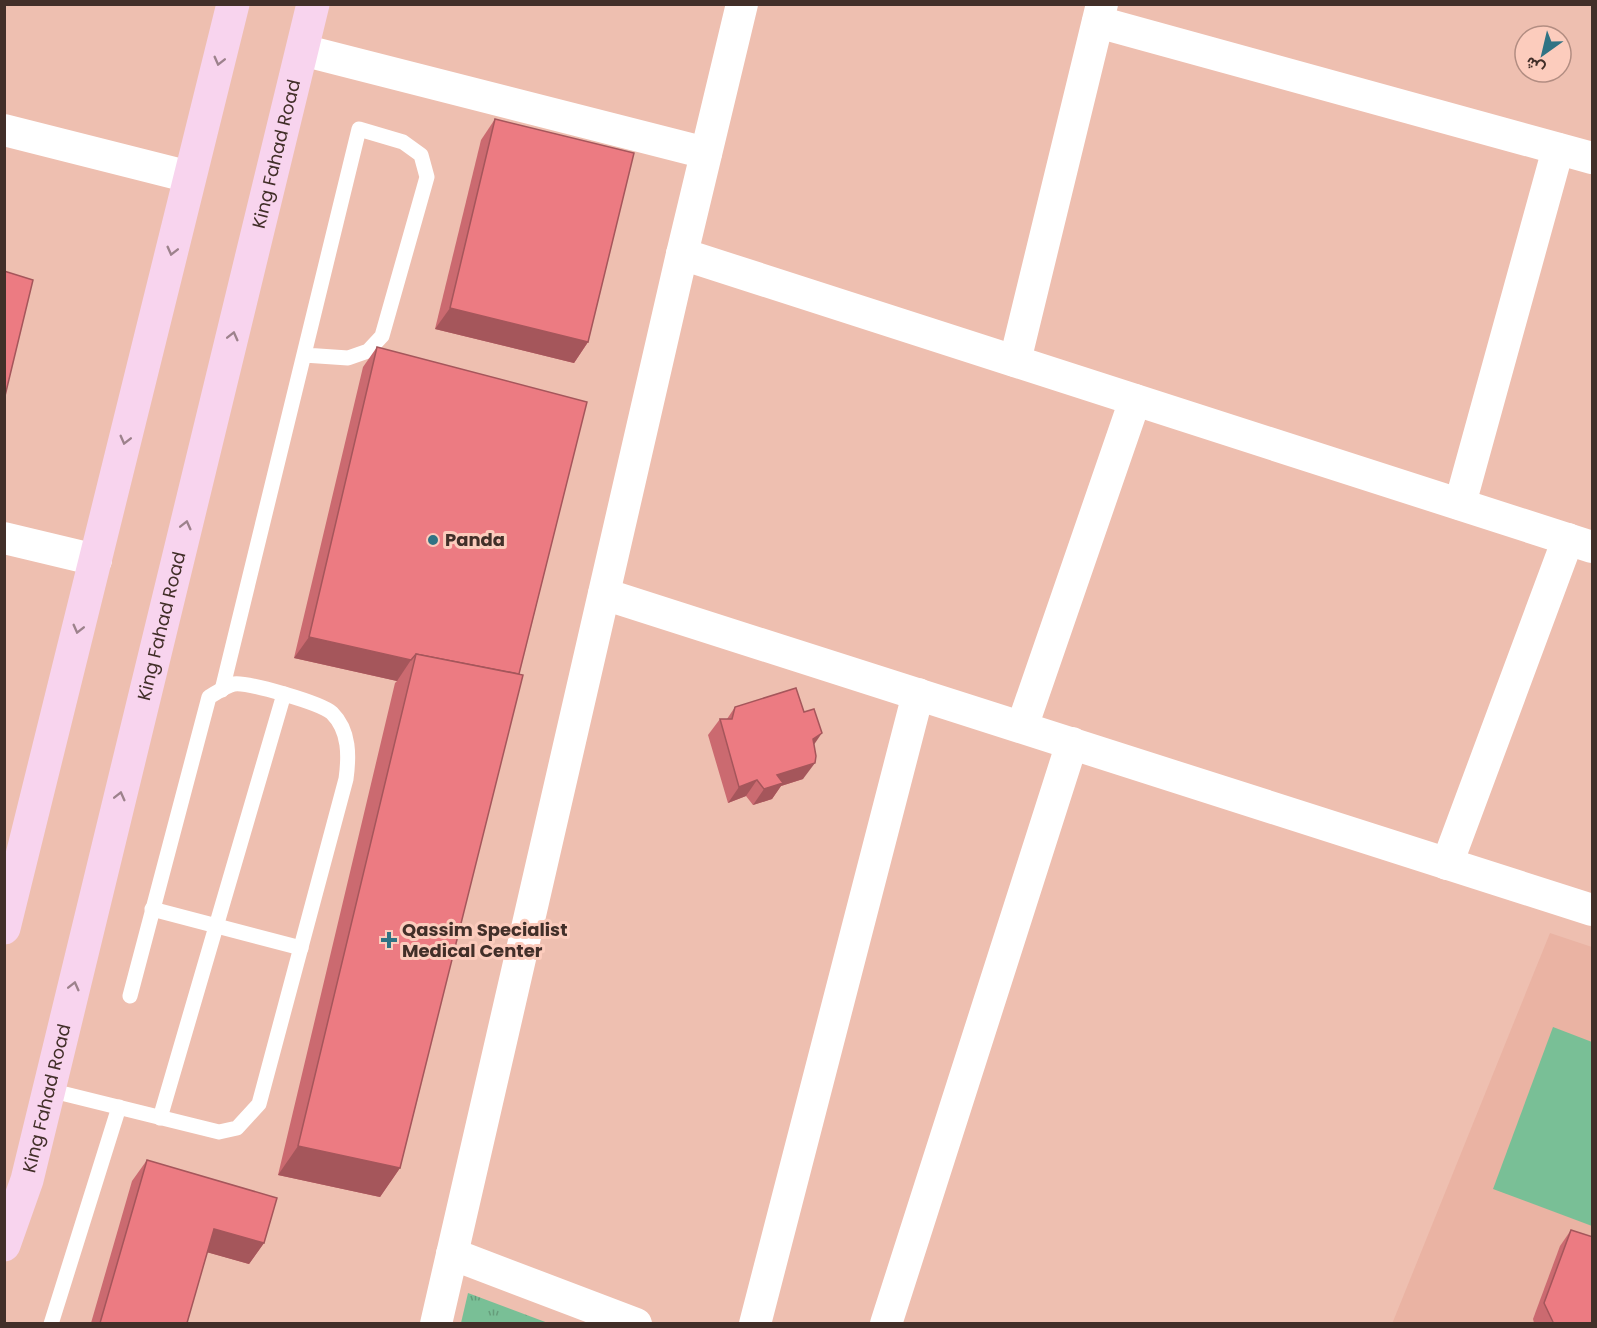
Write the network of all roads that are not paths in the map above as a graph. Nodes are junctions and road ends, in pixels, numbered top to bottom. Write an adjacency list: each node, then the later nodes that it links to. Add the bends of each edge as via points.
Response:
1 (233, 4): 10 (main road, one-way to 10)
2 (313, 4): 5 (main road, King Fahad Road)
3 (742, 4): 8 (street)
4 (1100, 13): 7 (street); 13 (street)
5 (302, 50): 8 (street); 32 (main road, King Fahad Road, one-way to 5)
6 (4, 130): 10 (street)
7 (1558, 148): 9 (street); 15 (street)
8 (706, 153): 11 (street)
9 (1593, 158)
10 (190, 177): 18 (main road, one-way to 18)
11 (682, 254): 13 (street); 19 (street)
12 (304, 355): 12 (lane, via 348,358 368,351 382,336 427,177 421,155 403,142 359,129); 20 (lane)
13 (1016, 361): 14 (street)
14 (1135, 400): 15 (street); 23 (street)
15 (1460, 504): 17 (street)
16 (4, 538): 18 (street)
17 (1580, 543): 25 (street)
18 (96, 560): 29 (main road, one-way to 29)
19 (604, 594): 22 (street); 36 (street)
20 (222, 690): 21 (lane, via 234,684); 26 (lane, via 209,697)
21 (284, 694): 28 (lane); 30 (lane, via 332,713 342,728 349,755)
22 (918, 694): 23 (street); 40 (street)
23 (1022, 727): 24 (street)
24 (1072, 743): 25 (street); 41 (street)
25 (1447, 864): 27 (street)
26 (152, 909): 28 (lane); 31 (lane)
27 (1593, 910)
28 (216, 925): 30 (lane); 34 (lane)
29 (4, 928)
30 (301, 948): 34 (lane, via 259,1104 237,1128 219,1132)
31 (130, 996)
32 (49, 1090): 33 (lane); 35 (main road, King Fahad Road, via 27,1180)
33 (119, 1107): 34 (lane); 37 (lane)
34 (160, 1118)
35 (4, 1245)
36 (452, 1254): 38 (street); 39 (street)
37 (51, 1323)
38 (436, 1323)
39 (636, 1323)
40 (755, 1323)
41 (886, 1323)

